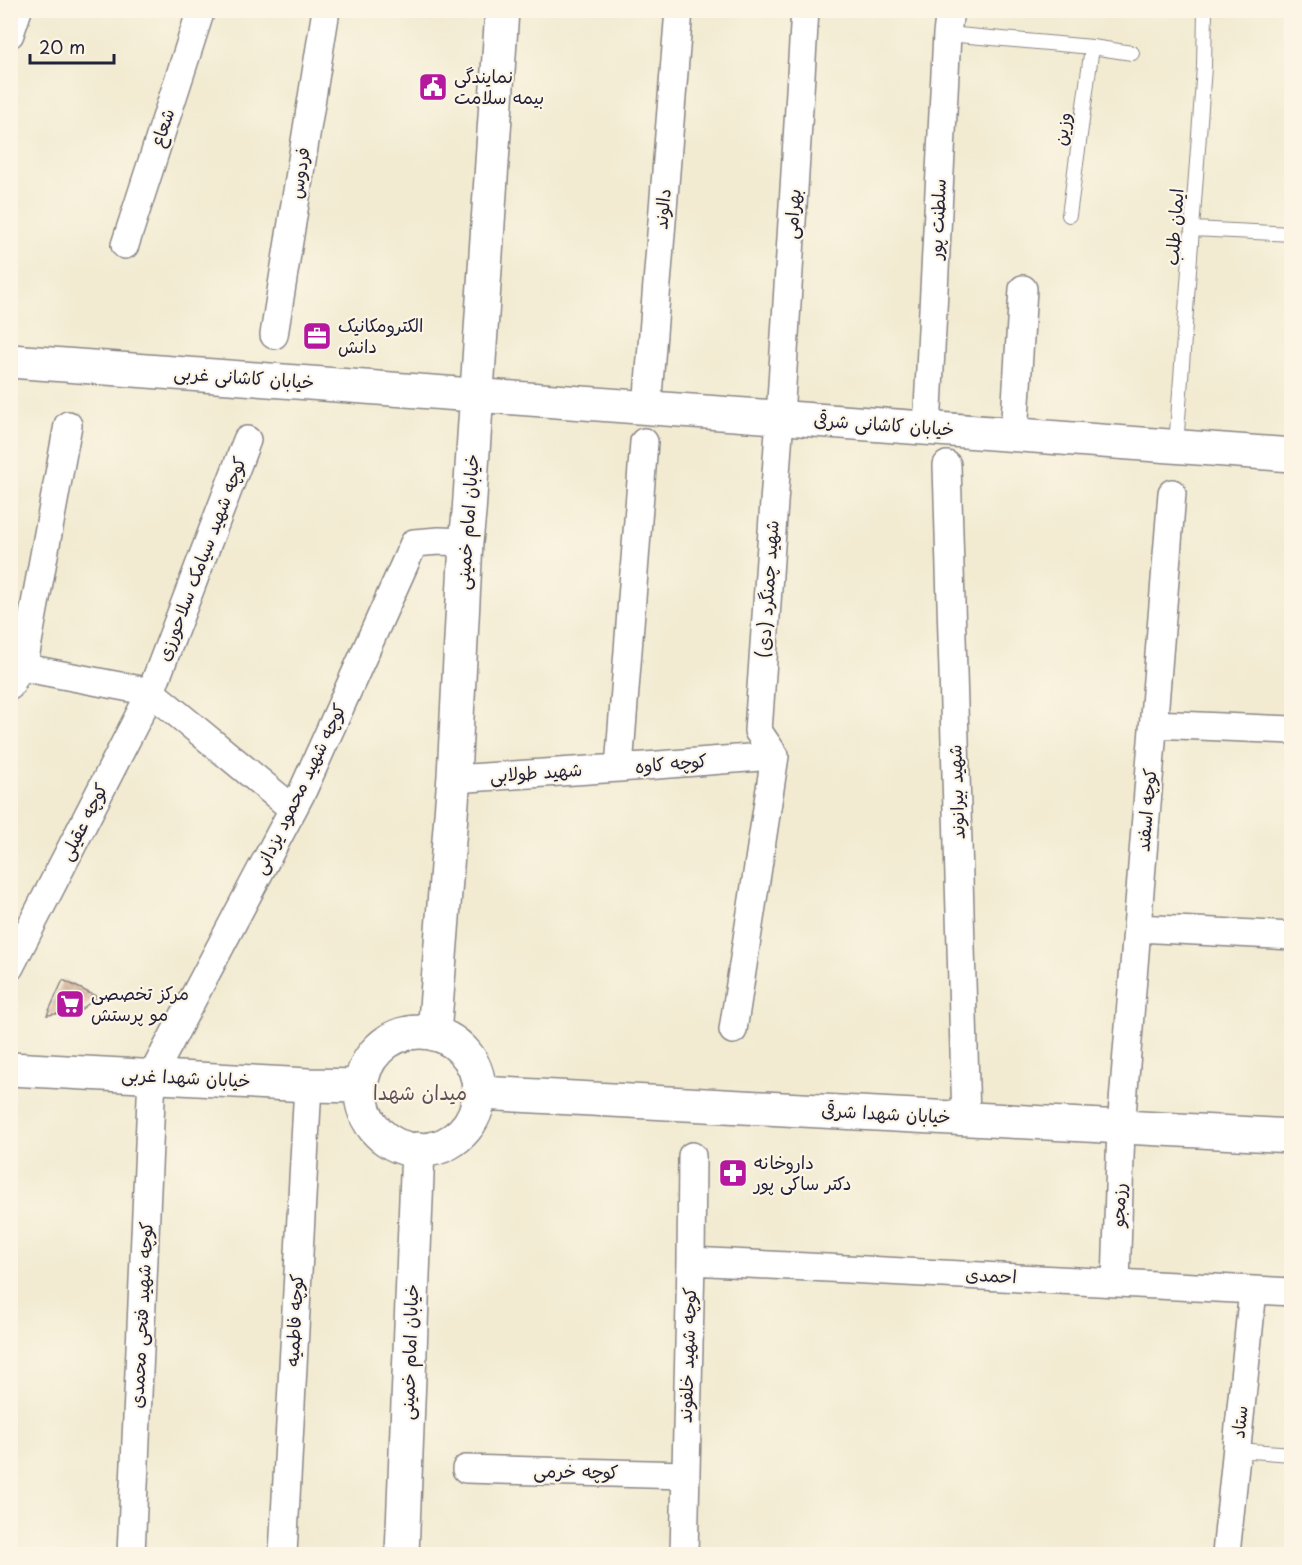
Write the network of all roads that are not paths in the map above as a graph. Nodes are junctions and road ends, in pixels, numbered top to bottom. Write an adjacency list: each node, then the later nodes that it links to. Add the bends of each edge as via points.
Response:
1 (18, 10): 9 (street)
2 (201, 10): 15 (street, شعاع)
3 (326, 10): 17 (street, فردوس)
4 (502, 10): 19 (main road, خیابان امام خمینی)
5 (679, 10): 20 (street, دالوند)
6 (805, 10): 21 (street, بهرامی)
7 (1206, 10): 13 (lane, ایمان طلب)
8 (949, 22): 10 (lane); 23 (street, سلطنت پور)
9 (10, 34)
10 (1092, 47): 11 (lane); 12 (lane, وزین)
11 (1132, 53)
12 (1069, 215)
13 (1193, 229): 14 (lane); 27 (lane, ایمان طلب)
14 (1292, 234)
15 (125, 245)
16 (1023, 290): 24 (street)
17 (274, 335)
18 (10, 361): 19 (main road, خیابان کاشانی غربی)
19 (477, 395): 20 (main road, خیابان کاشانی شرقی); 31 (main road, خیابان امام خمینی)
20 (647, 408): 21 (main road, خیابان کاشانی شرقی)
21 (780, 417): 23 (main road, خیابان کاشانی شرقی); 36 (street, شهید چمنگرد (دی), via 758,731)
22 (68, 425): 32 (street, via 26,653)
23 (927, 428): 24 (main road, خیابان کاشانی شرقی)
24 (1014, 435): 27 (main road, خیابان کاشانی شرقی)
25 (247, 440): 33 (street, کوچه شهید سیامک سلاحورزی)
26 (644, 441): 37 (street, کوچه کاوه)
27 (1176, 446): 28 (main road, خیابان کاشانی شرقی)
28 (1292, 455)
29 (947, 465): 50 (street, شهید بیرانوند)
30 (1172, 493): 34 (street, کوچه اسفند)
31 (465, 542): 38 (main road, خیابان امام خمینی); 39 (street, کوچه شهید محمود یزدانی, via 414,543)
32 (13, 672): 33 (street)
33 (154, 685): 39 (street); 42 (street, کوچه عقیلی)
34 (1154, 724): 35 (street); 40 (street, کوچه اسفند)
35 (1292, 730)
36 (775, 756): 37 (street, کوچه کاوه); 43 (street)
37 (618, 768): 38 (street, شهید طولابی)
38 (454, 779): 44 (main road, خیابان امام خمینی)
39 (293, 809): 46 (street, کوچه شهید محمود یزدانی)
40 (1137, 928): 41 (street); 51 (street, کوچه اسفند)
41 (1292, 936)
42 (10, 967)
43 (733, 1030)
44 (434, 1034): 48 (main road, via 414,1032 394,1038 378,1050 366,1067); 49 (main road, via 462,1049 472,1062)
45 (10, 1069): 46 (main road, خیابان شهدا غربی)
46 (152, 1076): 47 (main road, خیابان شهدا غربی); 63 (street, کوچه شهید فتحی محمدی)
47 (308, 1085): 48 (main road, خیابان شهدا غربی); 64 (street, کوچه فاطمیه)
48 (361, 1086): 53 (main road, via 370,1123 400,1146)
49 (480, 1093): 50 (main road, خیابان شهدا شرقی); 53 (main road, via 467,1127 436,1147)
50 (966, 1119): 51 (main road, خیابان شهدا شرقی)
51 (1122, 1126): 52 (main road, خیابان شهدا شرقی); 56 (street, رزمجو)
52 (1292, 1136)
53 (418, 1149): 65 (main road, خیابان امام خمینی)
54 (692, 1156): 55 (street, کوچه شهید خلفوند)
55 (691, 1260): 56 (street, احمدی); 62 (street, کوچه شهید خلفوند)
56 (1116, 1283): 57 (street, احمدی)
57 (1253, 1290): 58 (street, احمدی); 59 (street, ستاد)
58 (1292, 1293)
59 (1237, 1450): 60 (lane); 67 (street, ستاد)
60 (1292, 1454)
61 (466, 1469): 62 (street, کوچه خرمی)
62 (685, 1475): 66 (street, کوچه شهید خلفوند)
63 (131, 1554)
64 (283, 1554)
65 (402, 1554)
66 (684, 1554)
67 (1226, 1554)

